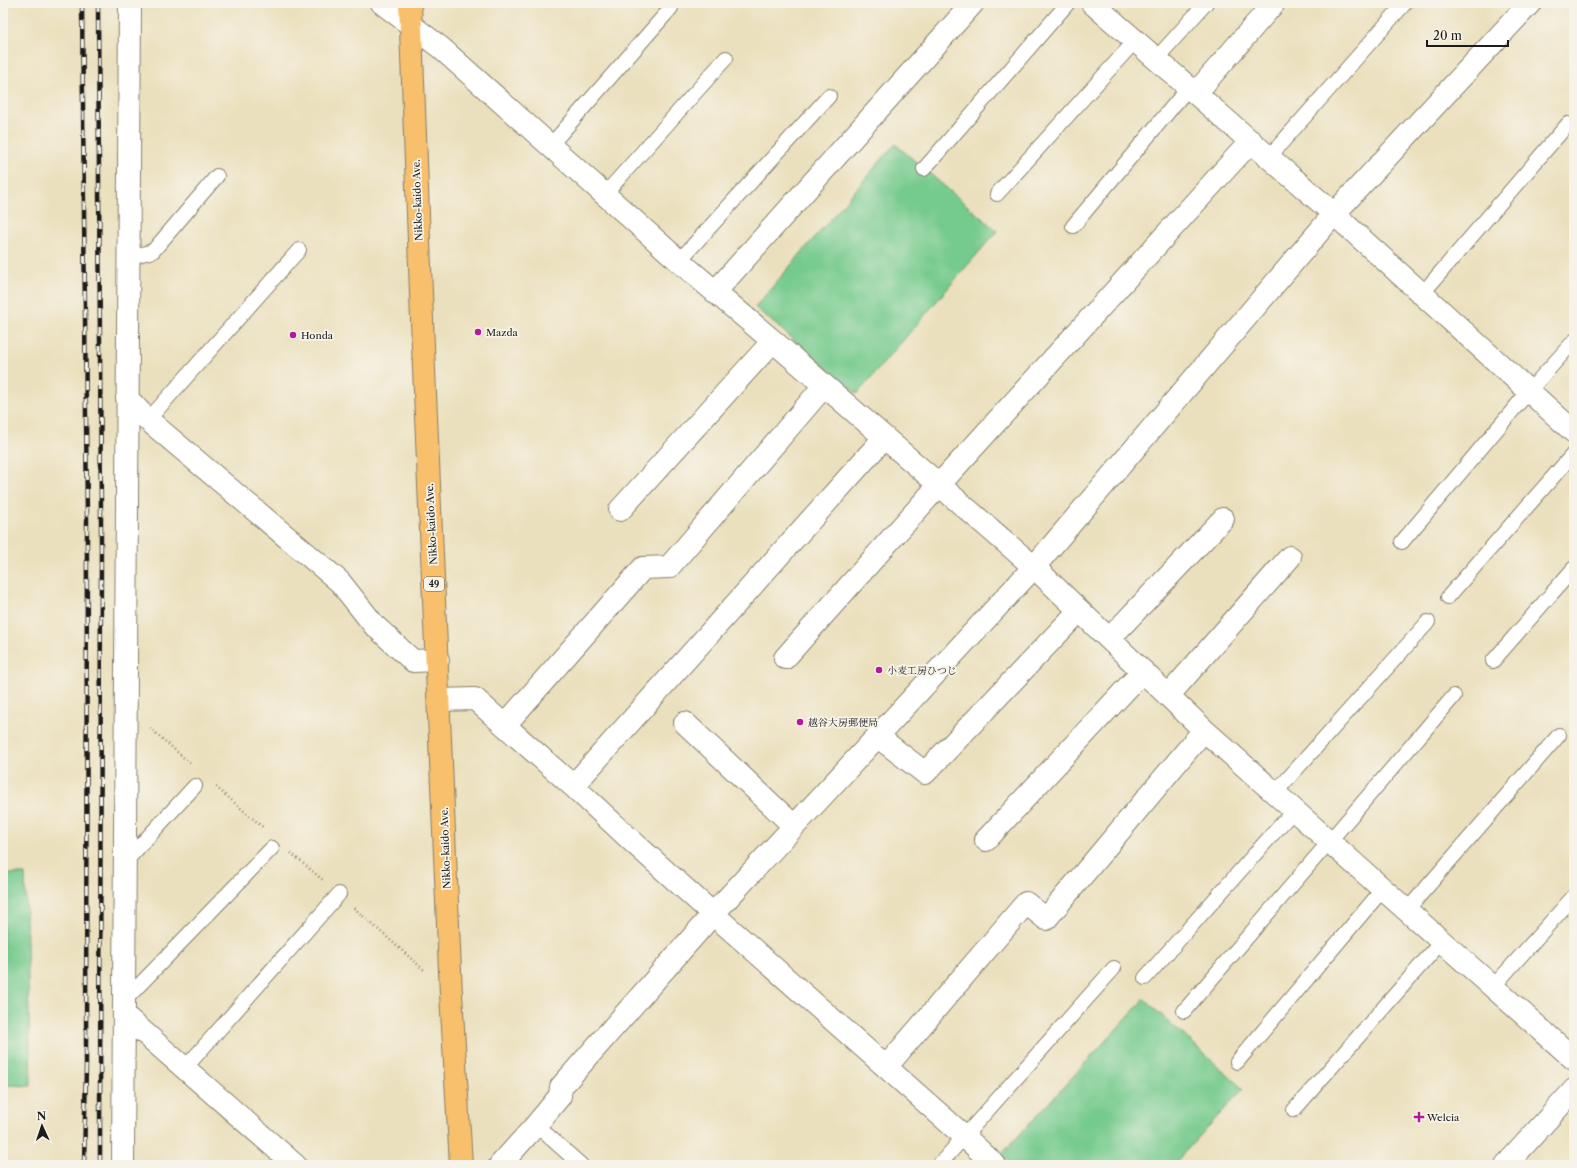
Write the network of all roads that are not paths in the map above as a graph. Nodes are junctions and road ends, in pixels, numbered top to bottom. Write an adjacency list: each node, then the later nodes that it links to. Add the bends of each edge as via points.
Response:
1 (130, 3): 29 (street)
2 (382, 3): 12 (street)
3 (410, 3): 12 (main road, Nikko-kaido Ave. / 49)
4 (973, 3): 31 (street)
5 (1068, 3): 22 (lane)
6 (1092, 3): 13 (street)
7 (1206, 3): 15 (lane)
8 (1274, 3): 16 (street)
9 (1405, 3): 21 (lane)
10 (1530, 3): 26 (street)
11 (671, 8): 20 (lane)
12 (411, 25): 20 (street, via 441,48); 54 (main road, Nikko-kaido Ave. / 49)
13 (1135, 41): 15 (street); 25 (lane)
14 (726, 58): 24 (lane)
15 (1156, 59): 16 (street)
16 (1193, 90): 19 (street); 27 (lane)
17 (829, 96): 30 (lane)
18 (1568, 124): 32 (lane)
19 (1251, 141): 21 (street); 42 (street)
20 (549, 147): 24 (street)
21 (1269, 157): 26 (street)
22 (924, 169)
23 (217, 176): 29 (lane, via 153,251)
24 (605, 194): 30 (street)
25 (997, 194)
26 (1334, 214): 32 (street); 47 (street)
27 (1074, 226)
28 (299, 250): 38 (lane)
29 (128, 258): 37 (street)
30 (679, 261): 31 (street)
31 (715, 292): 33 (street)
32 (1422, 294): 36 (street)
33 (773, 341): 35 (street); 43 (street)
34 (1574, 341): 36 (lane)
35 (824, 386): 40 (street); 61 (street, via 669,567 643,568)
36 (1529, 391): 39 (street); 45 (lane)
37 (127, 398): 38 (street); 73 (street)
38 (148, 420): 54 (street, via 340,582 374,625 413,661)
39 (1574, 432)
40 (884, 438): 42 (street); 66 (street)
41 (1574, 453): 49 (lane)
42 (939, 485): 47 (street); 53 (street)
43 (620, 510)
44 (1223, 519): 52 (street)
45 (1402, 542)
46 (1290, 557): 57 (street)
47 (1034, 567): 50 (street); 64 (street)
48 (1574, 568): 55 (lane)
49 (1448, 597)
50 (1079, 611): 52 (street); 64 (street, via 925,773)
51 (1428, 622): 67 (lane)
52 (1109, 639): 56 (street)
53 (786, 658)
54 (438, 660): 59 (main road, Nikko-kaido Ave. / 49)
55 (1493, 661)
56 (1142, 671): 57 (street); 70 (street)
57 (1168, 696): 62 (street)
58 (1454, 696): 71 (lane)
59 (439, 700): 61 (street, via 475,699); 95 (main road, Nikko-kaido Ave. / 49)
60 (685, 723): 69 (street)
61 (505, 725): 66 (street)
62 (1204, 730): 67 (street); 87 (street, via 1046,919 1026,903)
63 (1559, 735): 77 (lane)
64 (877, 736): 69 (street)
65 (195, 786): 73 (lane)
66 (573, 786): 78 (street)
67 (1275, 793): 68 (street)
68 (1294, 810): 71 (street); 81 (lane)
69 (794, 826): 78 (street)
70 (986, 840)
71 (1329, 841): 74 (street); 84 (lane)
72 (272, 848): 83 (lane)
73 (125, 862): 83 (street)
74 (1383, 889): 77 (street); 86 (lane)
75 (339, 894): 88 (lane)
76 (1574, 896): 82 (lane)
77 (1407, 910): 79 (street)
78 (712, 914): 87 (street); 91 (street, via 561,1087 560,1096)
79 (1442, 941): 82 (street); 90 (lane)
80 (1114, 968): 92 (lane)
81 (1145, 978)
82 (1493, 987): 85 (street)
83 (124, 1008): 88 (street); 93 (street)
84 (1184, 1011)
85 (1574, 1059)
86 (1237, 1062)
87 (886, 1067): 92 (street)
88 (185, 1068): 94 (street)
89 (1574, 1090): 100 (street)
90 (1294, 1110)
91 (536, 1125): 96 (street); 97 (lane)
92 (964, 1136): 98 (lane); 99 (street)
93 (122, 1165)
94 (295, 1165)
95 (461, 1165)
96 (500, 1165)
97 (581, 1165)
98 (939, 1165)
99 (995, 1165)
100 (1506, 1165)

